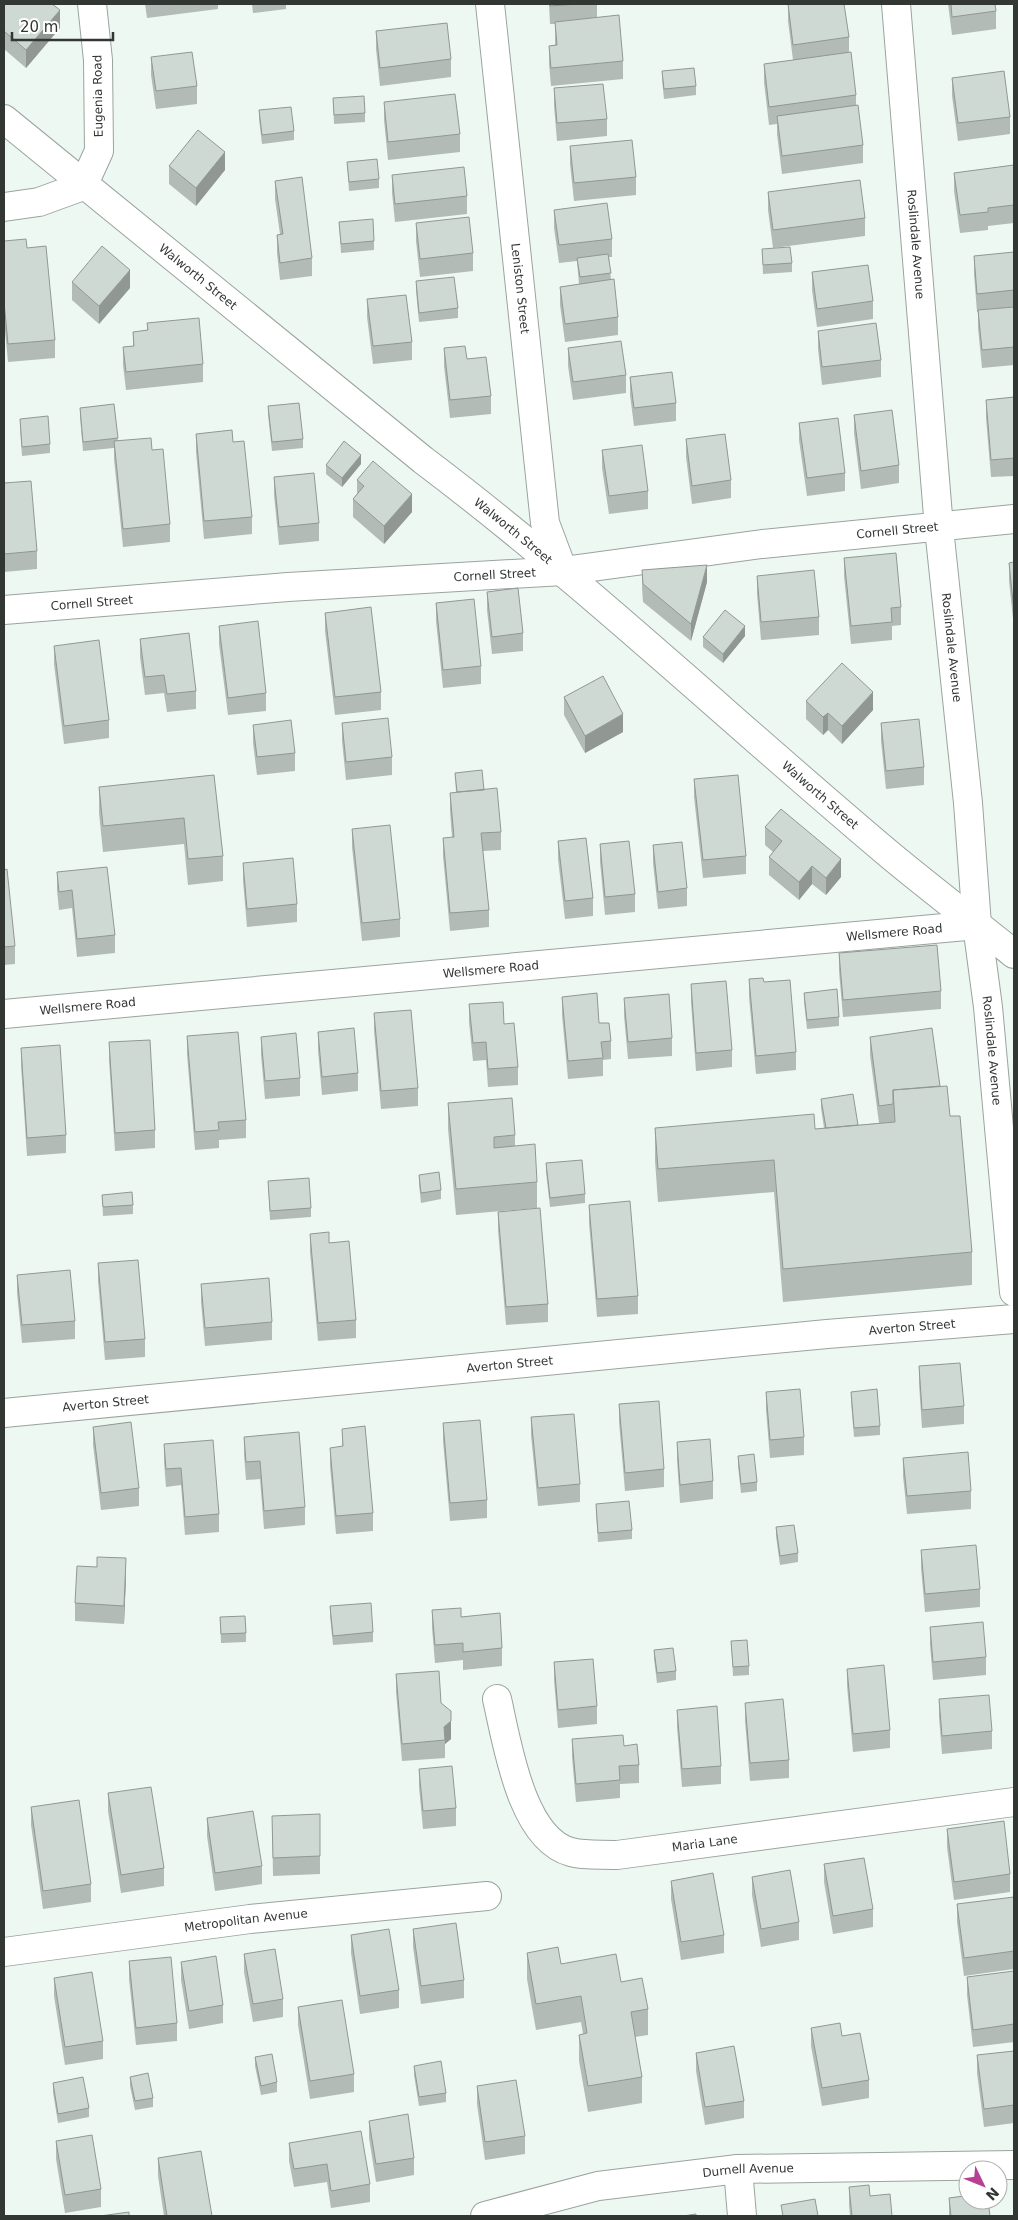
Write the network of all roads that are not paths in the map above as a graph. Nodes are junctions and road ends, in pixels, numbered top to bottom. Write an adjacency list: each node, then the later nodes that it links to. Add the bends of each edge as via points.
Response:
1 (92, 4): 5 (street, Eugenia Road, via 98,60 99,151)
2 (490, 4): 9 (street, Leniston Street, via 545,523)
3 (896, 4): 8 (street, Roslindale Avenue)
4 (4, 119): 5 (street, Walworth Street)
5 (83, 186): 6 (street, via 39,202); 9 (street, Walworth Street)
6 (4, 207)
7 (1014, 519): 8 (street, Cornell Street)
8 (939, 528): 9 (street, Cornell Street, via 762,544); 11 (street, Roslindale Avenue, via 968,803)
9 (563, 571): 10 (street, Cornell Street, via 288,587); 11 (street, Walworth Street, via 891,855)
10 (4, 610)
11 (977, 925): 12 (street, Walworth Street); 13 (street, Wellsmere Road); 14 (street, Roslindale Avenue, via 988,1007)
12 (1014, 954)
13 (4, 1014)
14 (1014, 1292)
15 (1014, 1319): 16 (street, Averton Street)
16 (4, 1413)
17 (497, 1699): 18 (street, Maria Lane, via 514,1772 528,1812 544,1833 558,1846 571,1852 617,1855)
18 (1014, 1802)
19 (487, 1896): 20 (street, Metropolitan Avenue, via 250,1919)
20 (4, 1952)
21 (1014, 2165): 22 (street, Durnell Avenue)
22 (738, 2170): 23 (street, Durnell Avenue, via 598,2186); 24 (street)
23 (485, 2216)
24 (742, 2216)

